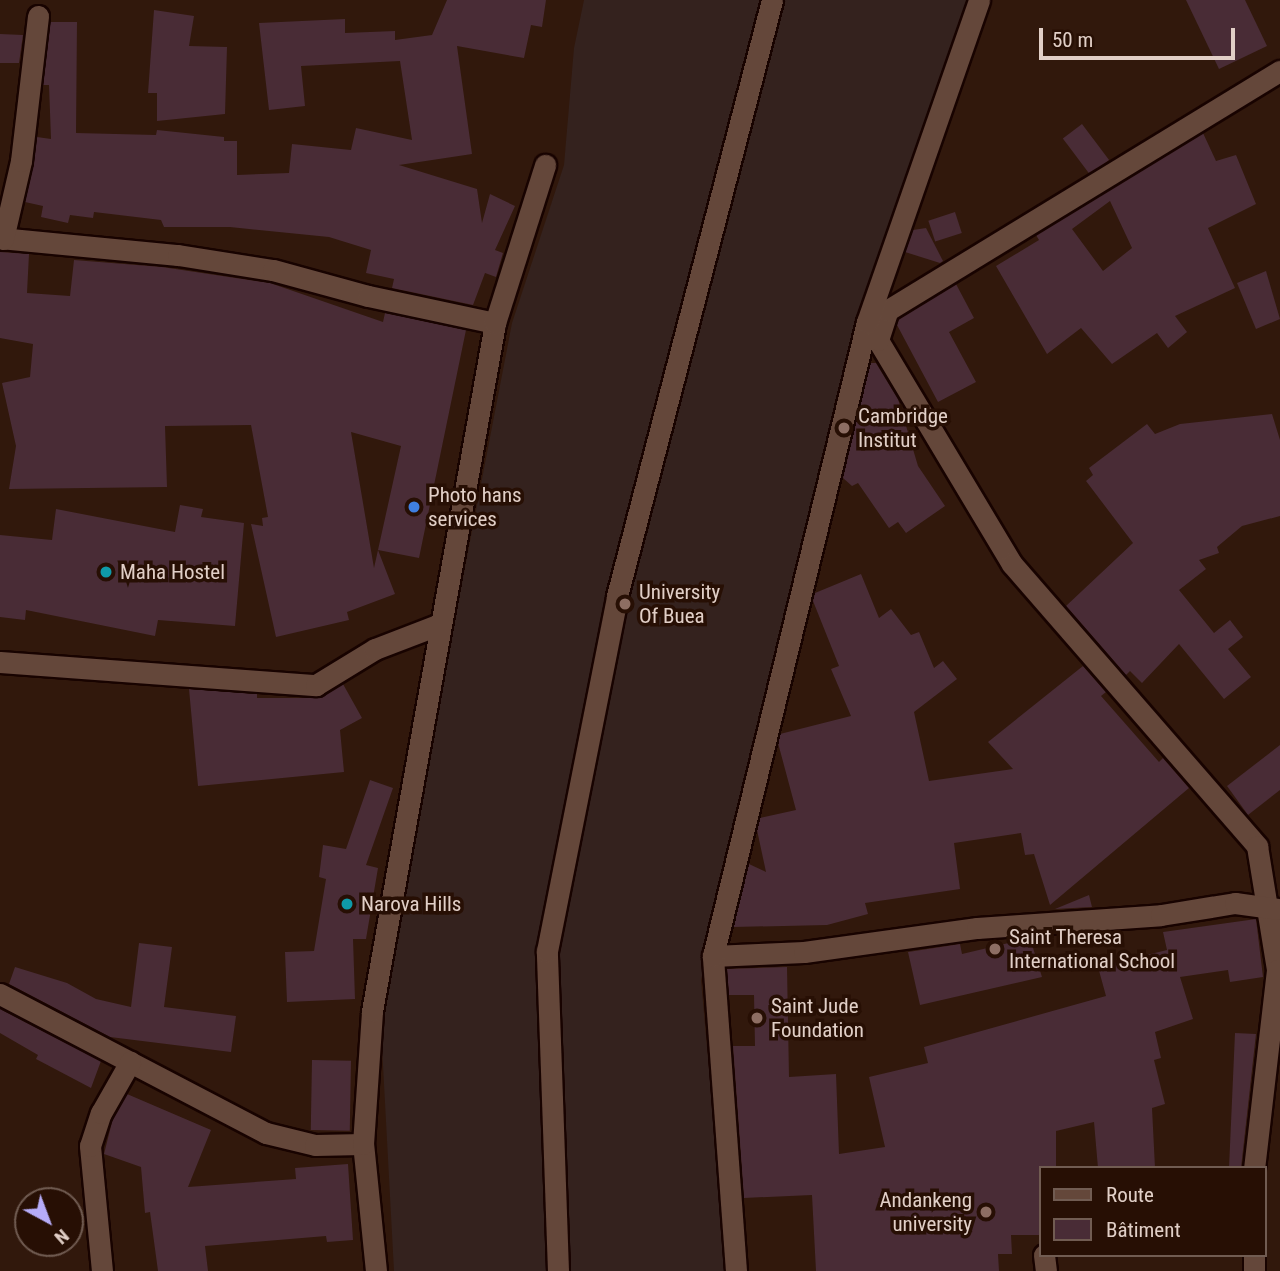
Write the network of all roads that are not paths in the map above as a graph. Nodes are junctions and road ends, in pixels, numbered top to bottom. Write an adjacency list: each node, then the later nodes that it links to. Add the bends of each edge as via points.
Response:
1 (772, 0): 20 (street, via 617,596 547,951)
2 (979, 0): 7 (street)
3 (38, 16): 6 (street, via 21,161)
4 (1280, 71): 9 (street, via 888,310)
5 (545, 165): 8 (street)
6 (1, 239): 8 (street, via 124,248 273,270)
7 (867, 322): 9 (street); 13 (street)
8 (495, 323): 10 (street)
9 (878, 341): 12 (street, via 1012,565 1256,846)
10 (440, 624): 11 (street, via 375,649 316,685); 16 (street, via 372,1011)
11 (0, 662)
12 (1274, 909): 13 (street, via 1235,903 1161,915 977,928 804,952); 17 (street, via 1277,970)
13 (713, 956): 21 (street)
14 (0, 994): 15 (street)
15 (130, 1062): 16 (street, via 266,1133 315,1145); 18 (street, via 101,1114 90,1146)
16 (363, 1144): 19 (street)
17 (1254, 1166)
18 (102, 1271)
19 (376, 1271)
20 (558, 1271)
21 (736, 1271)

